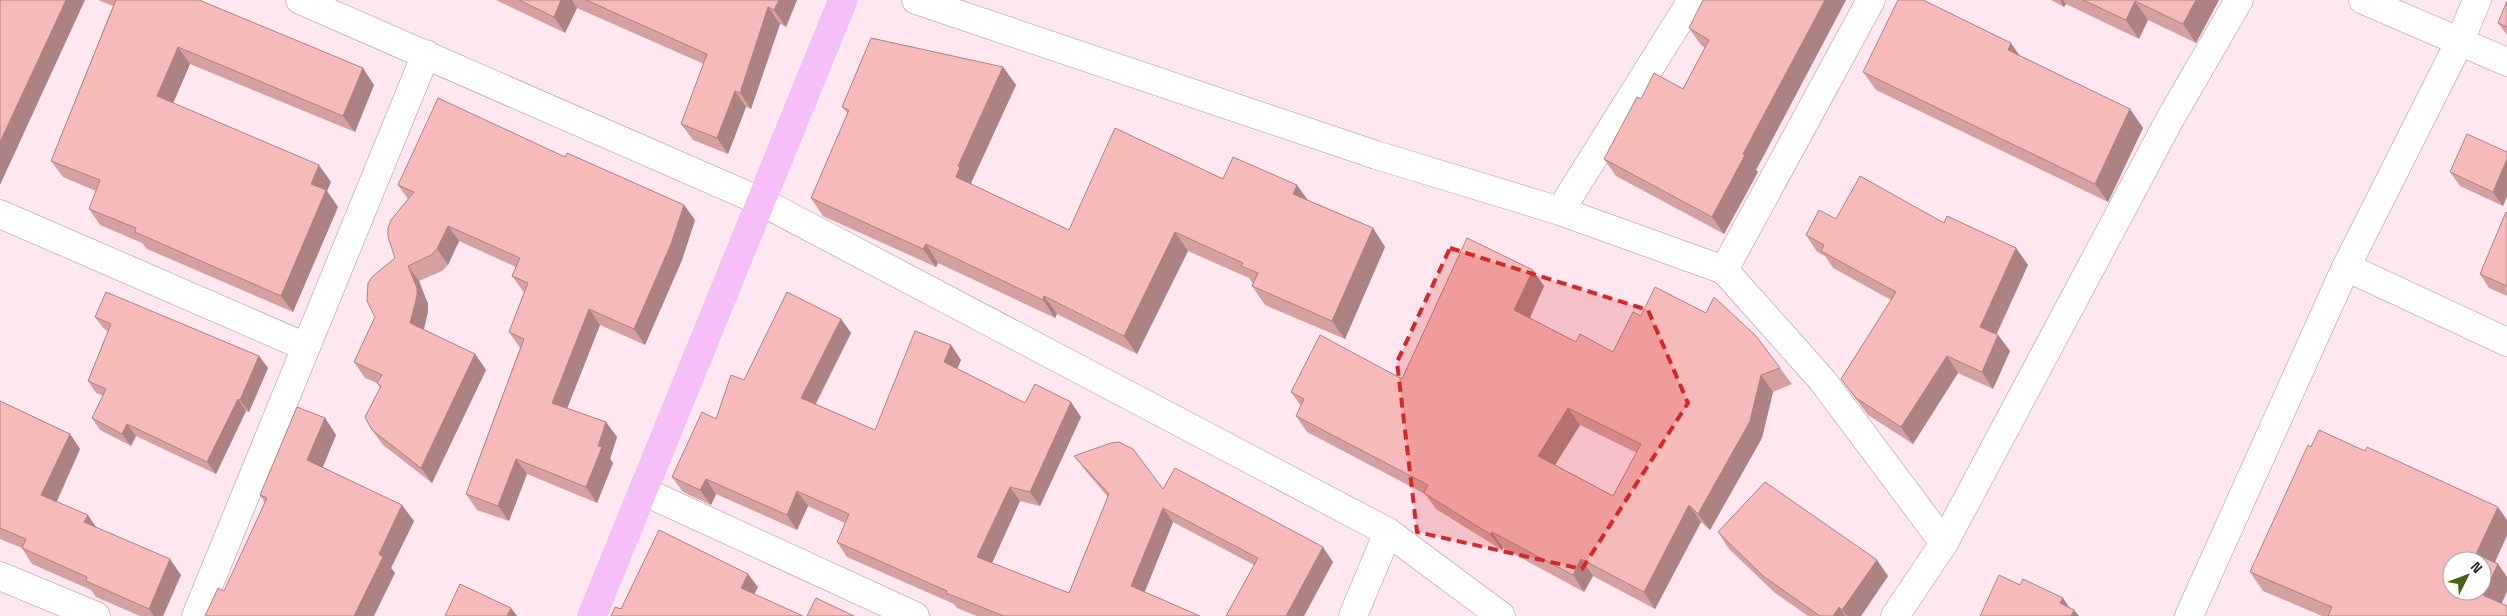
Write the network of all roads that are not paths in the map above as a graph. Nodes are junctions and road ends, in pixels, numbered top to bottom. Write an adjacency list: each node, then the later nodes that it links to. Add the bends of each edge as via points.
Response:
1 (300, 0): 10 (street)
2 (843, 0): 12 (highway)
3 (916, 0): 13 (street, via 1376,155)
4 (1692, 0): 13 (street)
5 (1871, 0): 16 (street)
6 (2239, 0): 21 (street, via 2170,119)
7 (2363, 0): 9 (street)
8 (2477, 0): 9 (street)
9 (2460, 42): 11 (street); 15 (street)
10 (426, 54): 12 (street); 18 (street)
11 (2507, 62)
12 (762, 202): 19 (highway); 20 (street)
13 (1560, 211): 16 (street)
14 (0, 214): 18 (street)
15 (2346, 267): 17 (street); 30 (street)
16 (1724, 270): 21 (street, via 1822,380)
17 (2507, 342)
18 (306, 347): 24 (street)
19 (644, 491): 25 (highway); 26 (street)
20 (1388, 532): 27 (street); 28 (street)
21 (1944, 543): 29 (street)
22 (0, 576): 23 (street)
23 (96, 616)
24 (196, 616)
25 (592, 616)
26 (915, 616)
27 (1353, 616)
28 (1501, 616)
29 (1895, 616)
30 (2188, 616)

